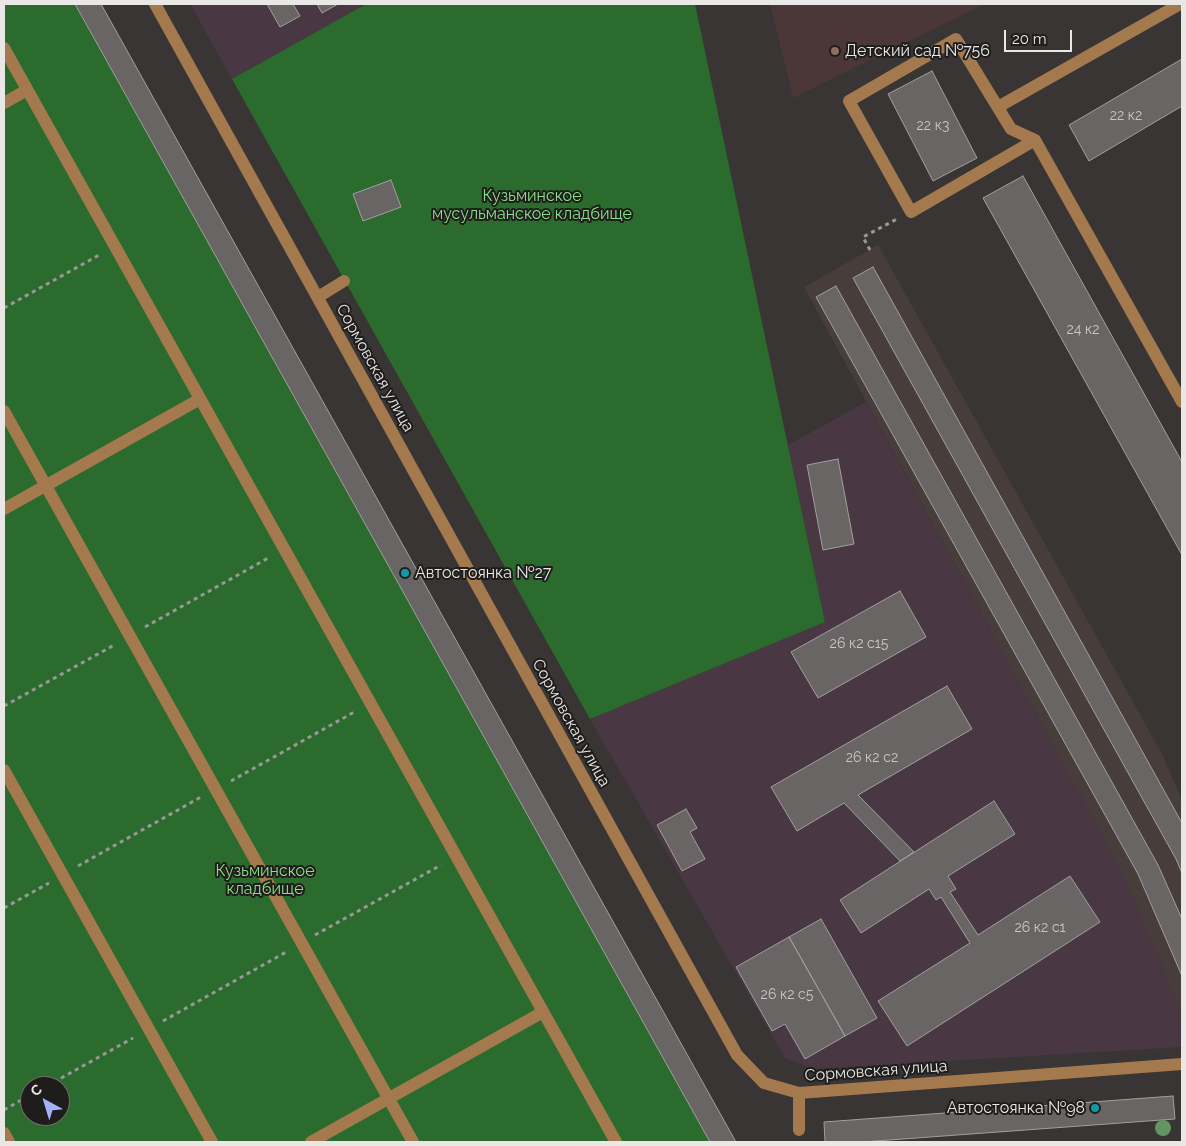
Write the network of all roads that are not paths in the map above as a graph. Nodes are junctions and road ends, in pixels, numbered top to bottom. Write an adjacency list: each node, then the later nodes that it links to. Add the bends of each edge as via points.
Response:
1 (155, 4): 9 (street, Сормовская улица)
2 (1180, 4): 6 (street)
3 (4, 48): 4 (street)
4 (27, 90): 5 (street); 10 (street)
5 (4, 103)
6 (998, 107): 7 (street, via 1011,129); 7 (street, via 956,39 849,101 910,212)
7 (1034, 140): 11 (street)
8 (344, 282): 9 (street)
9 (318, 297): 18 (street, Сормовская улица, via 737,1055 764,1083)
10 (200, 399): 13 (street); 16 (street)
11 (1182, 402)
12 (4, 411): 13 (street)
13 (46, 486): 14 (street); 19 (street)
14 (4, 509)
15 (4, 770): 23 (street)
16 (543, 1012): 19 (street); 26 (street)
17 (1182, 1064): 18 (street, Сормовская улица)
18 (799, 1093): 20 (street)
19 (388, 1099): 24 (street); 25 (street)
20 (799, 1130)
21 (4, 1133): 22 (street)
22 (9, 1142)
23 (212, 1142)
24 (311, 1142)
25 (413, 1142)
26 (616, 1142)

